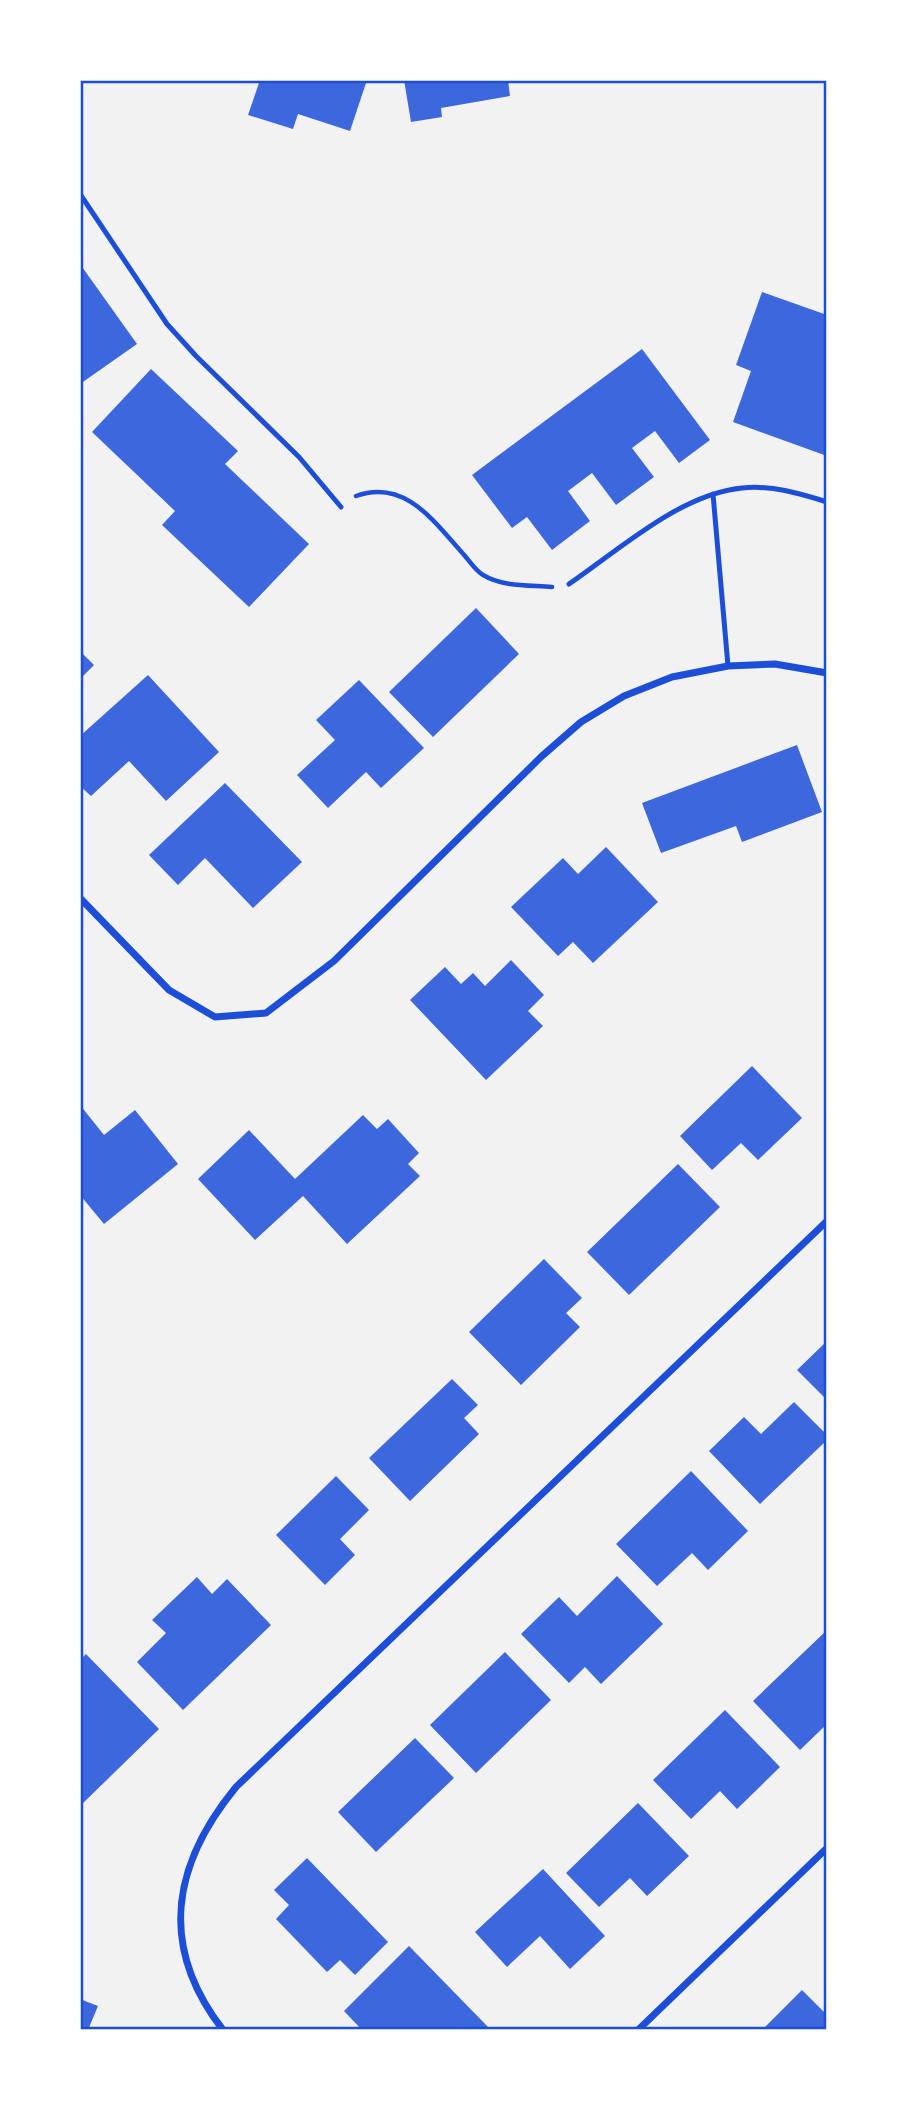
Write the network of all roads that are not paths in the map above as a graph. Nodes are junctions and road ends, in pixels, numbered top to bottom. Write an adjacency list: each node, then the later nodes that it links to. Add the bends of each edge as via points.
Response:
1 (80, 194): 4 (lane, via 167,324 299,457)
2 (713, 494): 3 (lane, via 768,488); 5 (lane, via 681,507); 6 (lane)
3 (827, 502)
4 (341, 507)
5 (569, 584)
6 (728, 666): 7 (street, via 775,664); 8 (street, via 672,677 624,696 581,722 462,832 334,961 266,1013 215,1017 169,990)
7 (827, 673)
8 (80, 898)
9 (827, 1221): 11 (street, via 236,1787 210,1818 184,1881 182,1932 191,1976 206,2008)
10 (827, 1848): 12 (street)
11 (223, 2029)
12 (638, 2029)

